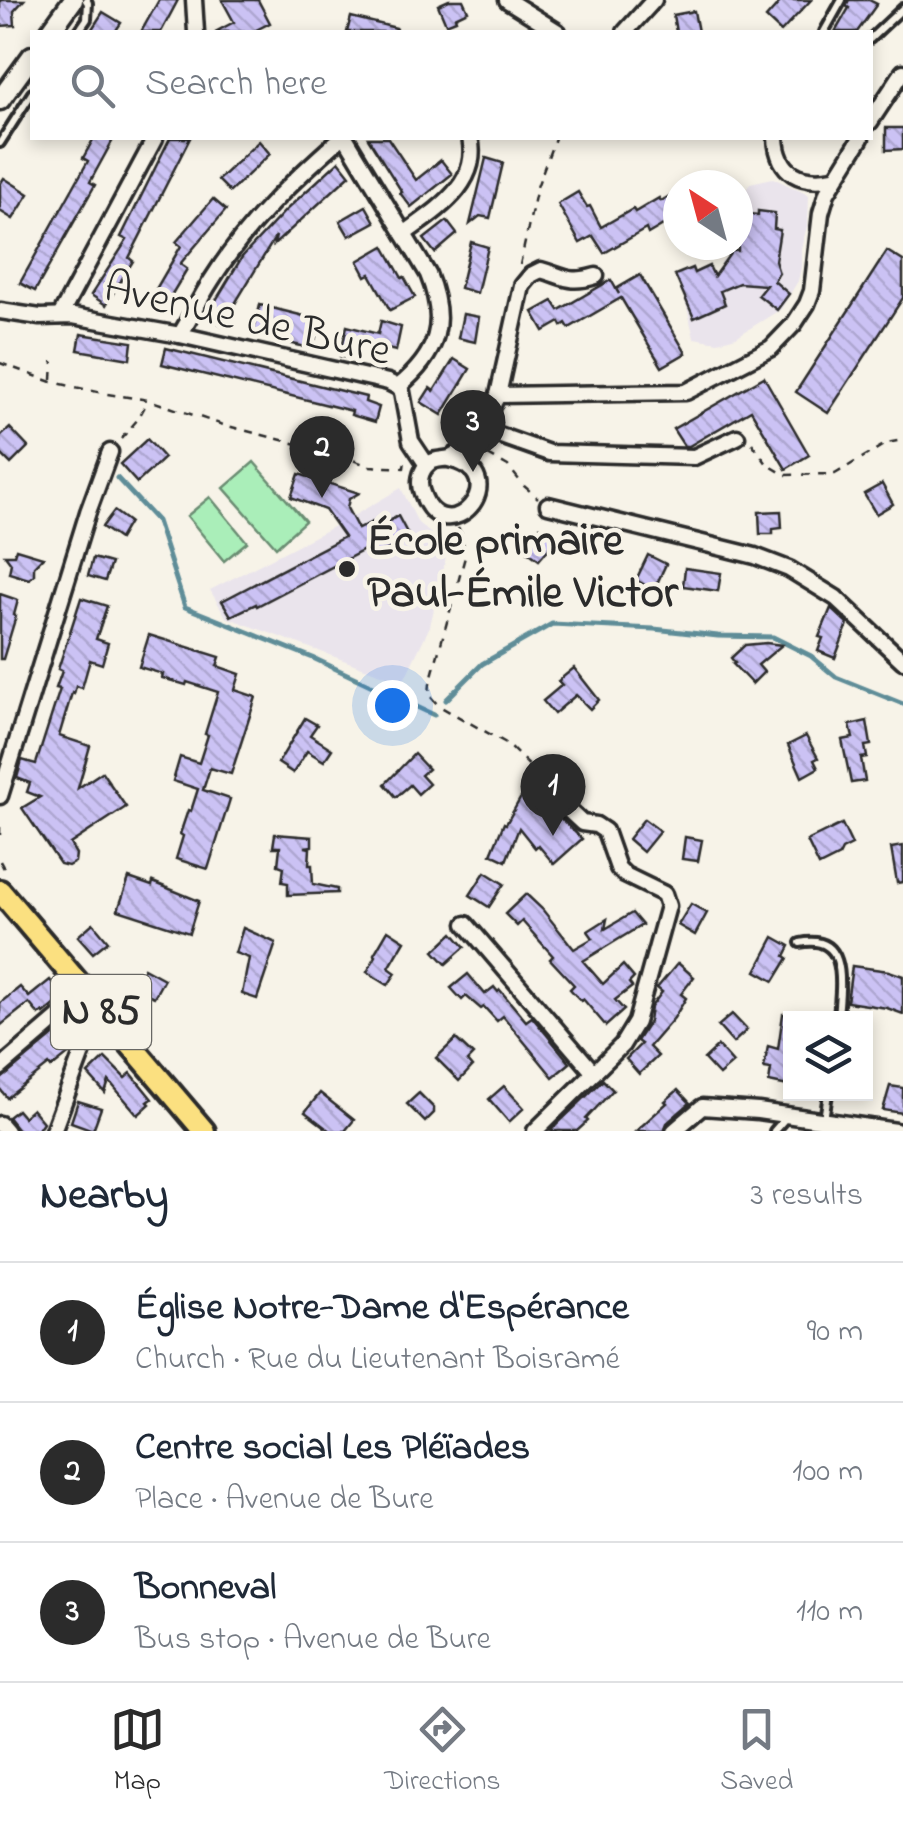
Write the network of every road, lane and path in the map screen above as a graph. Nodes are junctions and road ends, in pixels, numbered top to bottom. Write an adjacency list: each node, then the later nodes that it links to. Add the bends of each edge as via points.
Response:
1 (74, 0): 8 (main road)
2 (86, 0): 9 (lane)
3 (194, 0): 10 (street)
4 (507, 0): 11 (street)
5 (654, 0): 12 (street)
6 (842, 0): 13 (lane)
7 (903, 8): 14 (lane)
8 (52, 30)
9 (79, 30)
10 (196, 30)
11 (555, 30)
12 (627, 30)
13 (825, 30)
14 (873, 36)
15 (30, 59): 18 (main road)
16 (903, 72): 19 (street)
17 (30, 96): 27 (lane)
18 (0, 100)
19 (873, 117)
20 (154, 140): 33 (street)
21 (341, 140): 34 (street, via 243,237)
22 (344, 140): 29 (street)
23 (470, 140): 29 (street, via 472,161 458,190)
24 (554, 140): 31 (path, via 528,224 518,272)
25 (776, 140): 28 (street, via 780,161 791,172 818,181)
26 (860, 140): 28 (street)
27 (0, 142)
28 (834, 178): 39 (street, via 821,213 812,291 771,348 686,392)
29 (404, 234): 38 (street, via 428,274 438,320 433,346)
30 (596, 276): 31 (street, via 568,280 542,270)
31 (522, 286): 39 (street)
32 (0, 310): 33 (street, Avenue de Bure)
33 (60, 316): 34 (street, Avenue de Bure)
34 (180, 334): 38 (street, Avenue de Bure)
35 (52, 361): 37 (path)
36 (0, 363): 37 (path)
37 (52, 382): 40 (path)
38 (398, 387): 46 (street, Avenue de Bure, via 411,441)
39 (498, 395): 41 (street)
40 (149, 400): 44 (path); 47 (path, via 370,466)
41 (481, 433): 42 (street, via 549,453 694,457); 45 (street); 48 (street); 49 (path, via 492,459)
42 (737, 437): 43 (path, via 786,475 835,474)
43 (903, 440)
44 (110, 452): 53 (street)
45 (448, 459): 46 (street); 48 (street)
46 (427, 465): 50 (street, Avenue de Bure, via 422,494 443,518)
47 (404, 468)
48 (470, 469): 50 (street, via 477,496)
49 (548, 505): 51 (street, via 789,569 836,598)
50 (453, 518): 52 (path, via 464,557 429,696 506,743)
51 (903, 661)
52 (552, 794): 63 (street, via 582,823 601,827 618,868 664,894 668,906 636,1022)
53 (0, 796)
54 (0, 827): 55 (path)
55 (0, 835)
56 (0, 891): 59 (main road, N 85)
57 (466, 924): 63 (street)
58 (800, 943): 60 (lane, via 814,940 838,956)
59 (86, 994): 61 (main road, N 85); 62 (street)
60 (839, 1011)
61 (102, 1012): 69 (street); 70 (main road, N 85)
62 (0, 1068)
63 (594, 1073): 71 (street)
64 (827, 1101): 66 (lane)
65 (789, 1114): 66 (street); 72 (street, via 702,1106); 73 (lane)
66 (824, 1120): 74 (street)
67 (0, 1124): 68 (street)
68 (6, 1131)
69 (53, 1131)
70 (204, 1131)
71 (535, 1131)
72 (674, 1131)
73 (774, 1131)
74 (896, 1131)

